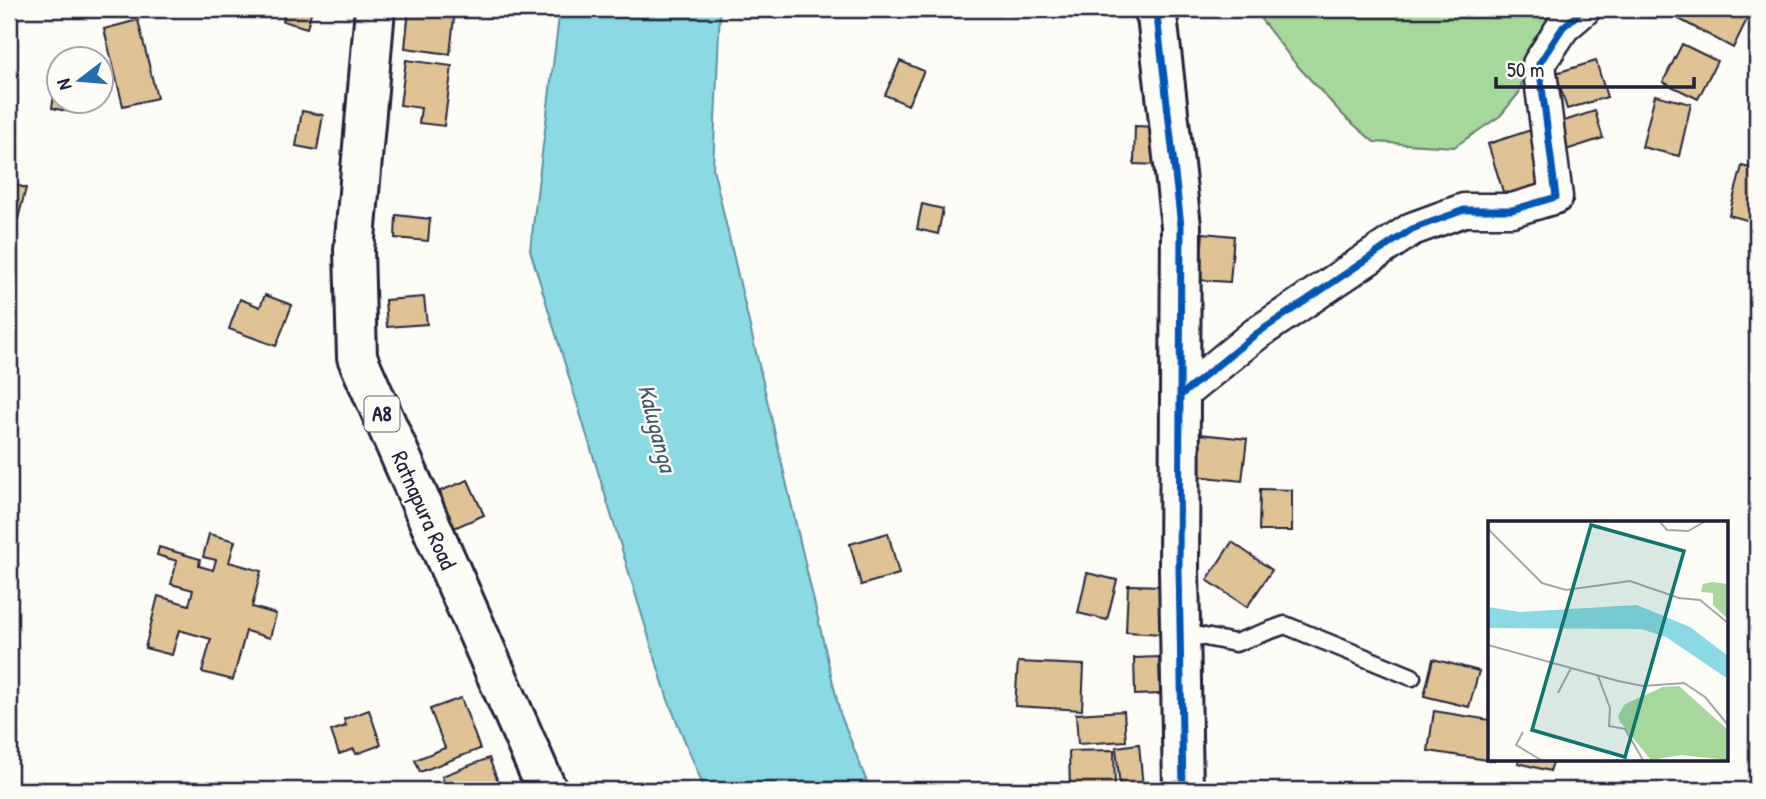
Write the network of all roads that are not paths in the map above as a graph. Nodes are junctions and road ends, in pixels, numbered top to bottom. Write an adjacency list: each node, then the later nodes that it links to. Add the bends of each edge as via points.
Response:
1 (375, 9): 7 (main road, Ratnapura Road / A8, via 354,250 357,357)
2 (1153, 9): 4 (main road, via 1181,226)
3 (1584, 9): 4 (street, via 1563,27 1539,64 1556,197 1512,210 1464,210 1412,229 1256,334)
4 (1181, 396): 5 (main road)
5 (1180, 632): 6 (lane, via 1235,643 1285,625); 8 (main road)
6 (1412, 677)
7 (547, 790)
8 (1183, 790)

